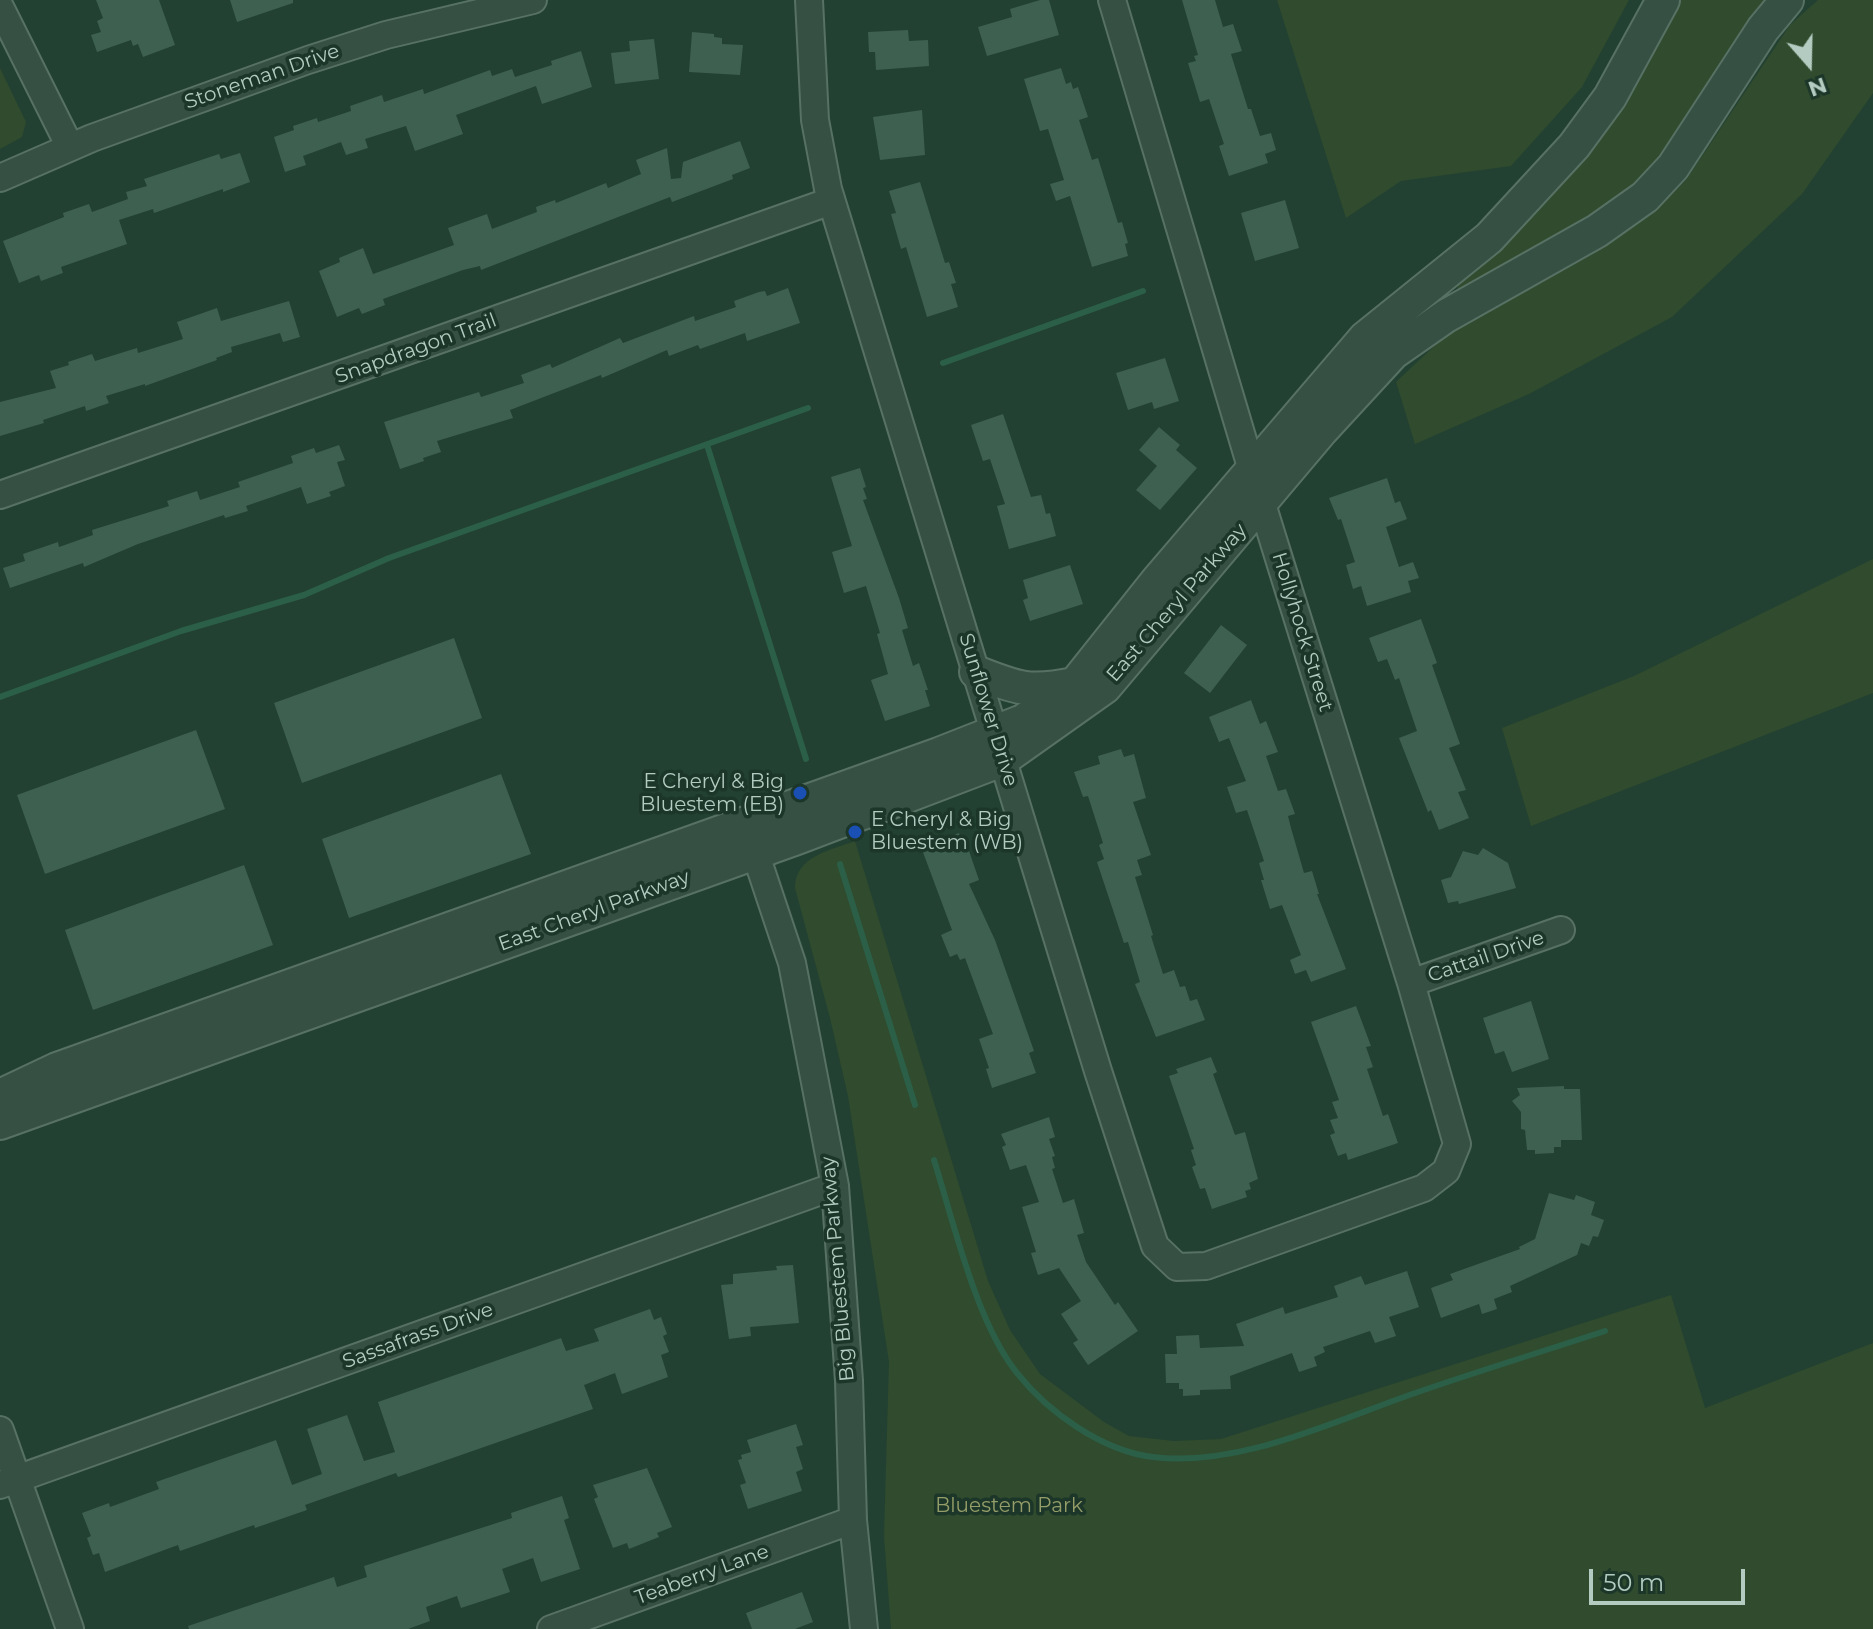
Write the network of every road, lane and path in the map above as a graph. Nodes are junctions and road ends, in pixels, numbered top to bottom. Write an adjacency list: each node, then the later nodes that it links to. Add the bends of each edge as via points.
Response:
1 (533, 0): 7 (street, Stoneman Drive, via 386,35)
2 (809, 0): 9 (street, Sunflower Drive, via 815,120)
3 (1112, 0): 10 (street, Hollyhock Street)
4 (1663, 0): 10 (street, East Cheryl Parkway, via 1610,97 1534,192 1489,238 1365,338)
5 (1787, 0): 12 (street, East Cheryl Parkway, via 1673,167 1645,197 1393,353)
6 (0, 7): 7 (street)
7 (70, 147): 8 (street, Stoneman Drive)
8 (0, 178)
9 (831, 201): 11 (street, Snapdragon Trail); 13 (street, Sunflower Drive)
10 (1252, 470): 12 (street, Hollyhock Street); 14 (street, East Cheryl Parkway)
11 (0, 495)
12 (1262, 504): 15 (street, East Cheryl Parkway, via 1105,687); 18 (street, Hollyhock Street)
13 (976, 672): 14 (street, via 1016,688); 15 (street, Sunflower Drive)
14 (1075, 684): 15 (street, East Cheryl Parkway)
15 (998, 746): 16 (street, East Cheryl Parkway); 21 (street, Sunflower Drive, via 1155,1246 1177,1267 1206,1266 1424,1188)
16 (751, 838): 19 (street, East Cheryl Parkway, via 57,1069); 20 (street, East Cheryl Parkway); 22 (street, Big Bluestem Parkway, via 792,963)
17 (1561, 930): 18 (street, Cattail Drive)
18 (1411, 983): 21 (street, Hollyhock Street, via 1457,1144)
19 (0, 1096)
20 (0, 1123)
21 (1446, 1171)
22 (835, 1186): 24 (street, Sassafrass Drive); 25 (street, Big Bluestem Parkway)
23 (0, 1430): 24 (street)
24 (9, 1482): 26 (street)
25 (853, 1520): 27 (street, Teaberry Lane); 28 (street, Big Bluestem Parkway)
26 (70, 1629)
27 (551, 1629)
28 (864, 1629)

